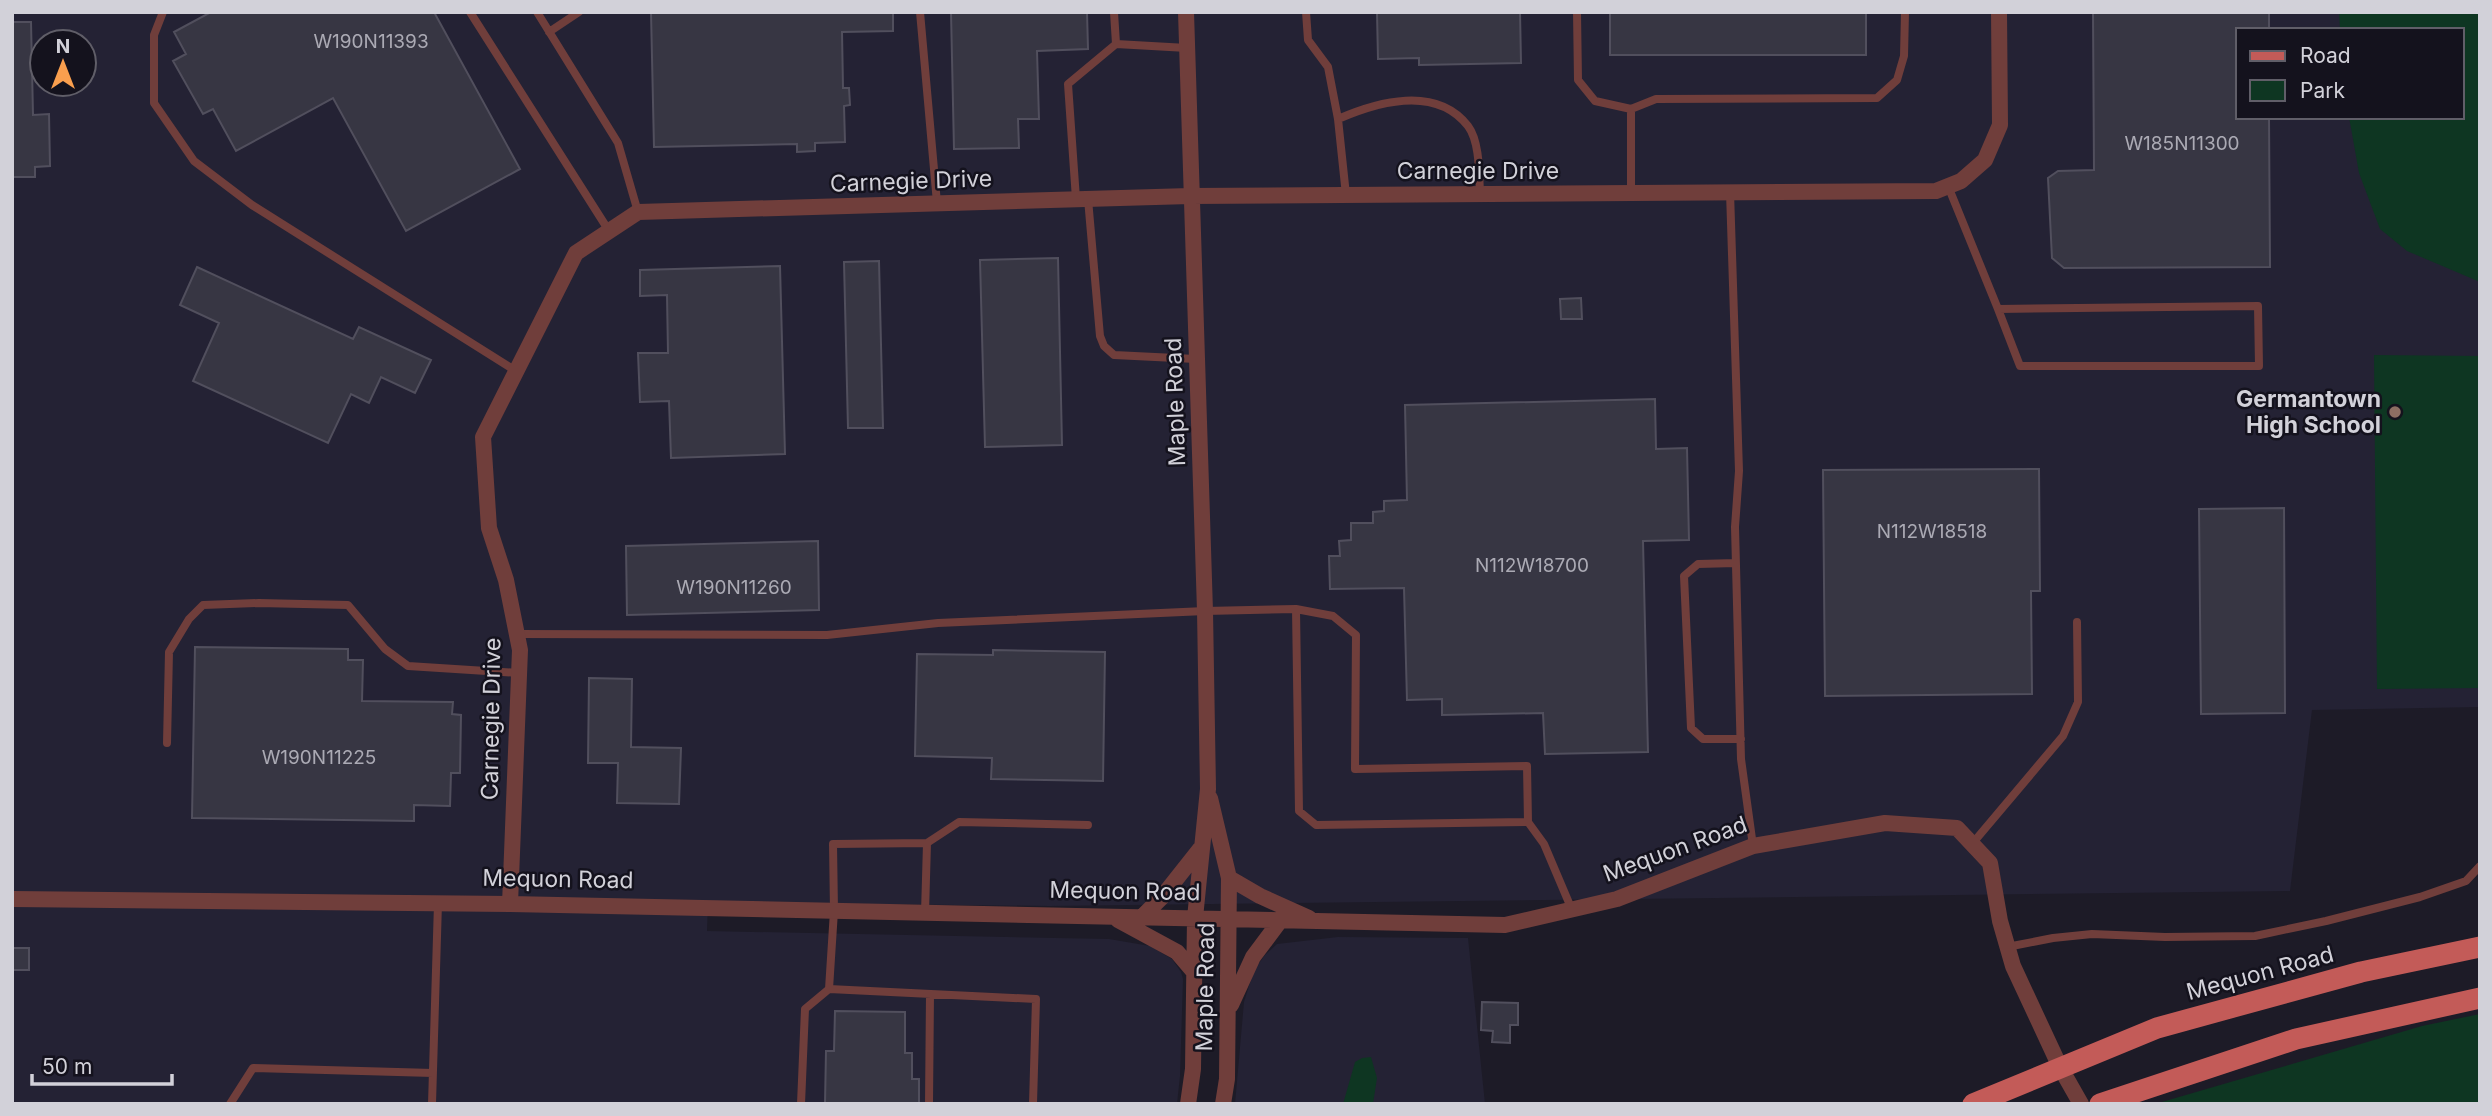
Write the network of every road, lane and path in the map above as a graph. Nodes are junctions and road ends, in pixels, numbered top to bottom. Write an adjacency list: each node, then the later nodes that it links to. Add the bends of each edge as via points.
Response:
1 (163, 12): 29 (lane, via 153,35 153,103 194,161 262,212)
2 (470, 12): 26 (lane)
3 (537, 12): 12 (lane)
4 (579, 12): 12 (lane)
5 (920, 12): 24 (lane)
6 (1114, 12): 13 (lane)
7 (1186, 12): 14 (street, Maple Road)
8 (1306, 12): 16 (lane, via 1308,40 1328,66)
9 (1577, 12): 15 (lane, via 1578,80 1595,101)
10 (1905, 12): 15 (lane, via 1904,56 1897,79 1877,98 1656,99)
11 (1999, 12): 17 (street, via 2000,125 1985,160 1961,181)
12 (549, 32): 25 (lane, via 618,143)
13 (1116, 44): 14 (lane); 23 (lane, via 1068,83)
14 (1187, 48): 22 (street, Maple Road)
15 (1631, 109): 19 (lane)
16 (1338, 118): 20 (lane, via 1403,99 1446,107 1469,127 1478,156); 21 (lane)
17 (1942, 189): 18 (street, Carnegie Drive); 27 (lane)
18 (1730, 192): 19 (street, Carnegie Drive); 30 (lane, via 1739,471)
19 (1632, 193): 20 (street, Carnegie Drive)
20 (1480, 194): 21 (street, Carnegie Drive)
21 (1346, 195): 22 (street, Carnegie Drive)
22 (1190, 196): 23 (street, Carnegie Drive); 28 (street, Maple Road)
23 (1082, 199): 24 (street, Carnegie Drive); 28 (lane, via 1104,346 1114,355)
24 (937, 203): 25 (street, Carnegie Drive)
25 (638, 212): 26 (street, Carnegie Drive)
26 (608, 232): 29 (street, Carnegie Drive, via 576,253)
27 (1997, 309): 27 (lane, via 2258,306 2259,366 2020,366)
28 (1196, 359): 32 (street, Maple Road)
29 (516, 371): 34 (street, Carnegie Drive, via 483,437 489,528 506,580)
30 (1736, 563): 36 (lane); 36 (lane, via 1698,564 1684,576 1690,728 1703,739)
31 (1296, 610): 32 (lane); 39 (lane, via 1333,616 1356,635 1355,769 1527,766); 39 (lane, via 1299,811 1316,825)
32 (1205, 611): 34 (lane, via 938,623 827,635); 38 (street, Maple Road)
33 (2077, 622): 42 (lane, via 2078,702 2063,736)
34 (516, 634): 35 (street, Carnegie Drive)
35 (519, 673): 37 (lane, via 408,666 385,649 348,605 203,605 169,652); 49 (street, Carnegie Drive)
36 (1741, 738): 43 (lane)
37 (167, 743)
38 (1208, 789): 44 (street, Maple Road); 46 (street, Maple Road)
39 (1528, 822): 50 (lane, via 1544,844)
40 (1088, 825): 41 (lane, via 959,822)
41 (927, 843): 51 (lane, via 833,844); 52 (lane)
42 (1972, 844): 43 (street, Mequon Road, via 1957,828 1885,823); 59 (street, Mequon Road, via 1990,863)
43 (1753, 846): 50 (street, Mequon Road, via 1617,900)
44 (1201, 848): 54 (street, Maple Road); 55 (street)
45 (2480, 866): 59 (lane, via 2466,881 2420,897 2255,936 2092,934)
46 (1229, 877): 56 (street, Maple Road); 58 (street)
47 (12, 899): 48 (street, Mequon Road)
48 (438, 903): 49 (street, Mequon Road); 67 (lane)
49 (510, 904): 51 (street, Mequon Road)
50 (1572, 910): 58 (street, Mequon Road, via 1505,925)
51 (834, 911): 52 (street, Mequon Road); 62 (lane)
52 (925, 913): 53 (street, Mequon Road)
53 (1113, 918): 55 (street, Mequon Road); 61 (street, via 1177,952)
54 (1195, 918): 55 (street, Mequon Road); 56 (street, Mequon Road); 61 (street, Maple Road)
55 (1140, 919)
56 (1229, 920): 57 (street, Mequon Road); 65 (street, Maple Road)
57 (1280, 921): 58 (street, Mequon Road); 65 (street, via 1254,957)
58 (1318, 922)
59 (2007, 947): 66 (street, Mequon Road)
60 (2480, 947): 66 (main road, Mequon Road, via 2361,972 2157,1028)
61 (1194, 972): 73 (street, Maple Road)
62 (829, 989): 63 (lane); 70 (lane, via 806,1009)
63 (930, 994): 71 (lane); 72 (lane, via 1036,999)
64 (2480, 998): 77 (main road, via 2296,1039)
65 (1228, 1014): 74 (street, Maple Road)
66 (2060, 1067): 75 (main road); 76 (street, Mequon Road)
67 (433, 1073): 68 (lane, via 253,1068); 69 (lane)
68 (230, 1104)
69 (432, 1104)
70 (801, 1104)
71 (929, 1104)
72 (1033, 1104)
73 (1188, 1104)
74 (1223, 1104)
75 (1973, 1104)
76 (2081, 1104)
77 (2100, 1104)

